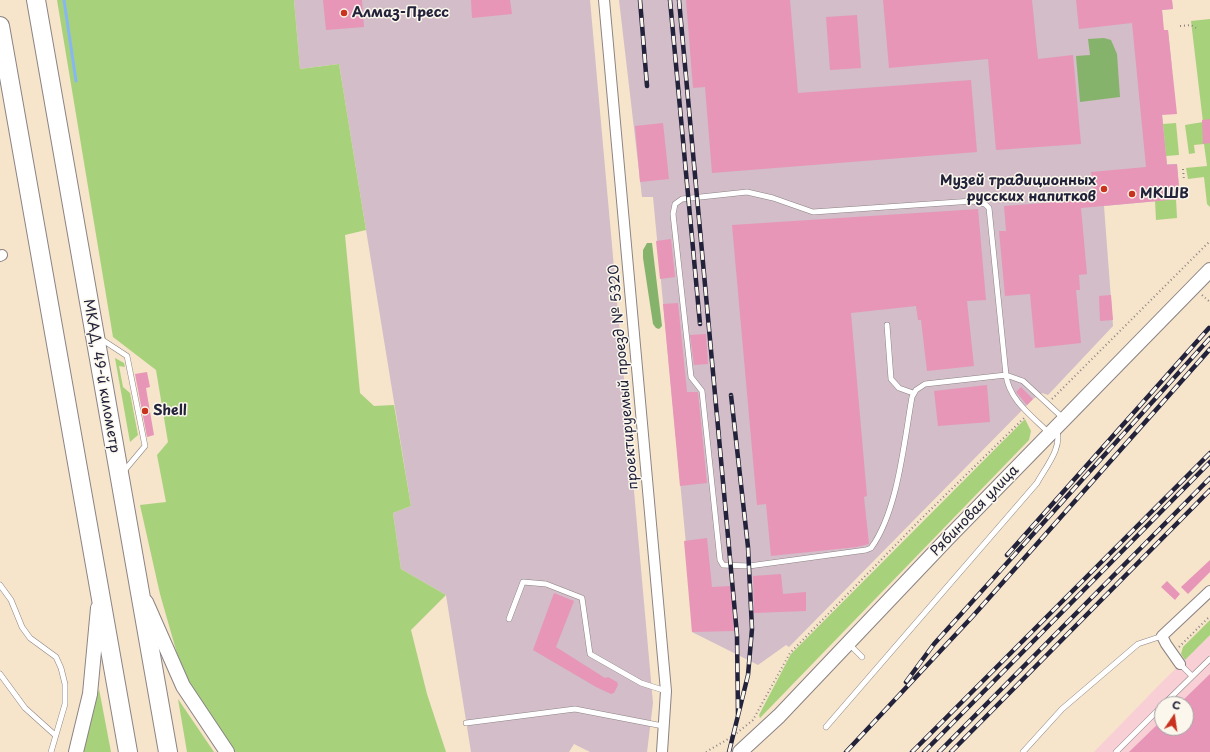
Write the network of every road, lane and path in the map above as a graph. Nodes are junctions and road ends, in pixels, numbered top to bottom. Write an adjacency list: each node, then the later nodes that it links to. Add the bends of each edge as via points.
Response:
1 (36, 0): 13 (highway, МКАД, 49-й километр)
2 (604, 0): 34 (street, проектируемый проезд № 5320)
3 (0, 26): 22 (highway)
4 (1180, 26): 5 (path, via 1191,25)
5 (1196, 28)
6 (1183, 169): 7 (path)
7 (1184, 180)
8 (1210, 241): 16 (path)
9 (1210, 270): 18 (street, Рябиновая улица)
10 (1206, 298): 11 (path)
11 (1210, 302)
12 (886, 325): 15 (lane, via 891,379 899,388)
13 (94, 334): 19 (highway, МКАД, 49-й километр); 19 (lane, via 127,356 145,446)
14 (1006, 375): 15 (lane, via 932,382 919,386); 15 (lane, via 989,208 984,204 973,201 813,212 774,198 747,192 682,199 675,204 673,214 691,377 702,391 720,560 723,565 749,566 871,548 887,514 895,489); 16 (lane, via 1023,381); 17 (lane, via 1009,390)
15 (913, 393)
16 (1047, 404): 18 (lane)
17 (1031, 416): 18 (lane); 47 (path, via 1024,418 921,518 790,652 753,720)
18 (1056, 427): 27 (street, Рябиновая улица); 39 (lane, via 1059,443 1037,483)
19 (119, 477): 21 (highway, МКАД, 49-й километр)
20 (0, 585): 40 (lane, via 11,600 22,627 30,638 56,657 61,668 65,684 65,704)
21 (138, 587): 44 (highway, МКАД, 49-й километр); 45 (street, via 183,686)
22 (99, 591): 42 (street, via 90,694); 43 (highway)
23 (1210, 591): 26 (street)
24 (1210, 616): 28 (path)
25 (509, 619): 34 (lane, via 523,582 546,584 582,598 590,654 641,683)
26 (1162, 636): 28 (street); 49 (lane, via 1138,644 1062,709)
27 (849, 644): 29 (lane); 48 (street, Рябиновая улица)
28 (1173, 653): 31 (street)
29 (862, 657)
30 (1210, 659): 33 (lane)
31 (1180, 664): 33 (lane)
32 (0, 674): 40 (lane, via 25,708)
33 (1192, 676): 35 (lane)
34 (666, 691): 38 (street, проектируемый проезд № 5320)
35 (1172, 696)
36 (1154, 714): 50 (lane)
37 (466, 723): 38 (lane, via 575,710)
38 (663, 726): 46 (street, проектируемый проезд № 5320)
39 (826, 728)
40 (55, 735): 41 (lane)
41 (51, 752)
42 (76, 752)
43 (128, 752)
44 (168, 752)
45 (227, 752)
46 (662, 752)
47 (706, 752)
48 (740, 752)
49 (1023, 752)
50 (1116, 752)

